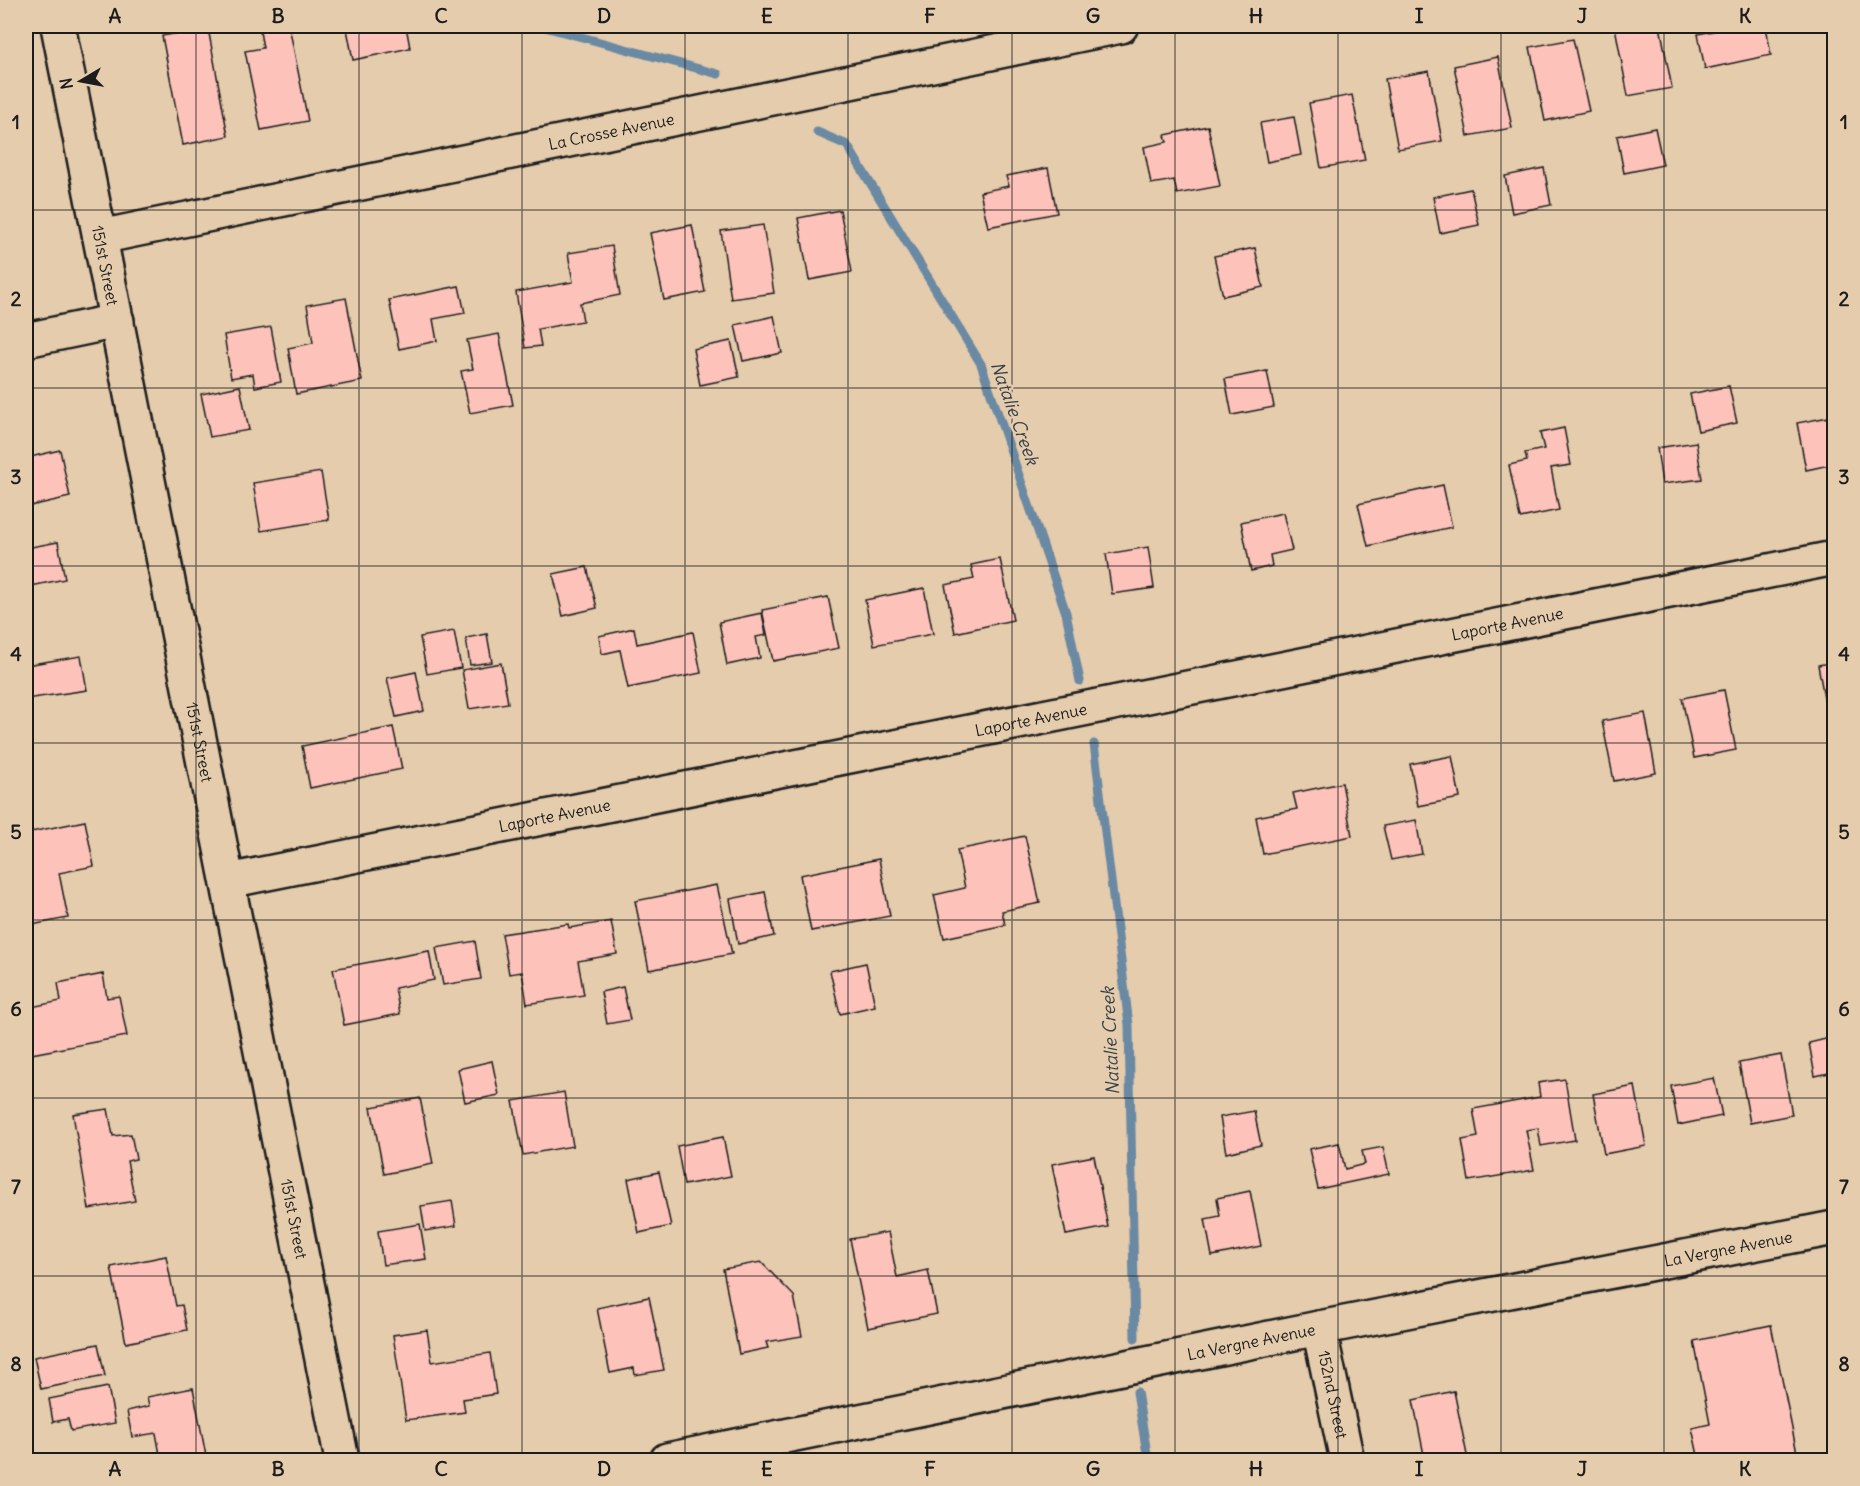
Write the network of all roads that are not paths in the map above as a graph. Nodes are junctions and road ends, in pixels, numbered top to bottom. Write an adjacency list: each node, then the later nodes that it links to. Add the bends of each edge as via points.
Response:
1 (58, 26): 3 (street, 151st Street)
2 (1121, 26): 3 (street, La Crosse Avenue)
3 (100, 237): 4 (street, 151st Street)
4 (117, 321): 5 (street); 7 (street, 151st Street)
5 (26, 340)
6 (1834, 558): 7 (street, Laporte Avenue)
7 (228, 881): 10 (street, 151st Street)
8 (1834, 1228): 9 (street, La Vergne Avenue)
9 (1319, 1328): 11 (street, La Vergne Avenue); 12 (street, 152nd Street)
10 (342, 1461)
11 (667, 1461)
12 (1347, 1461)

